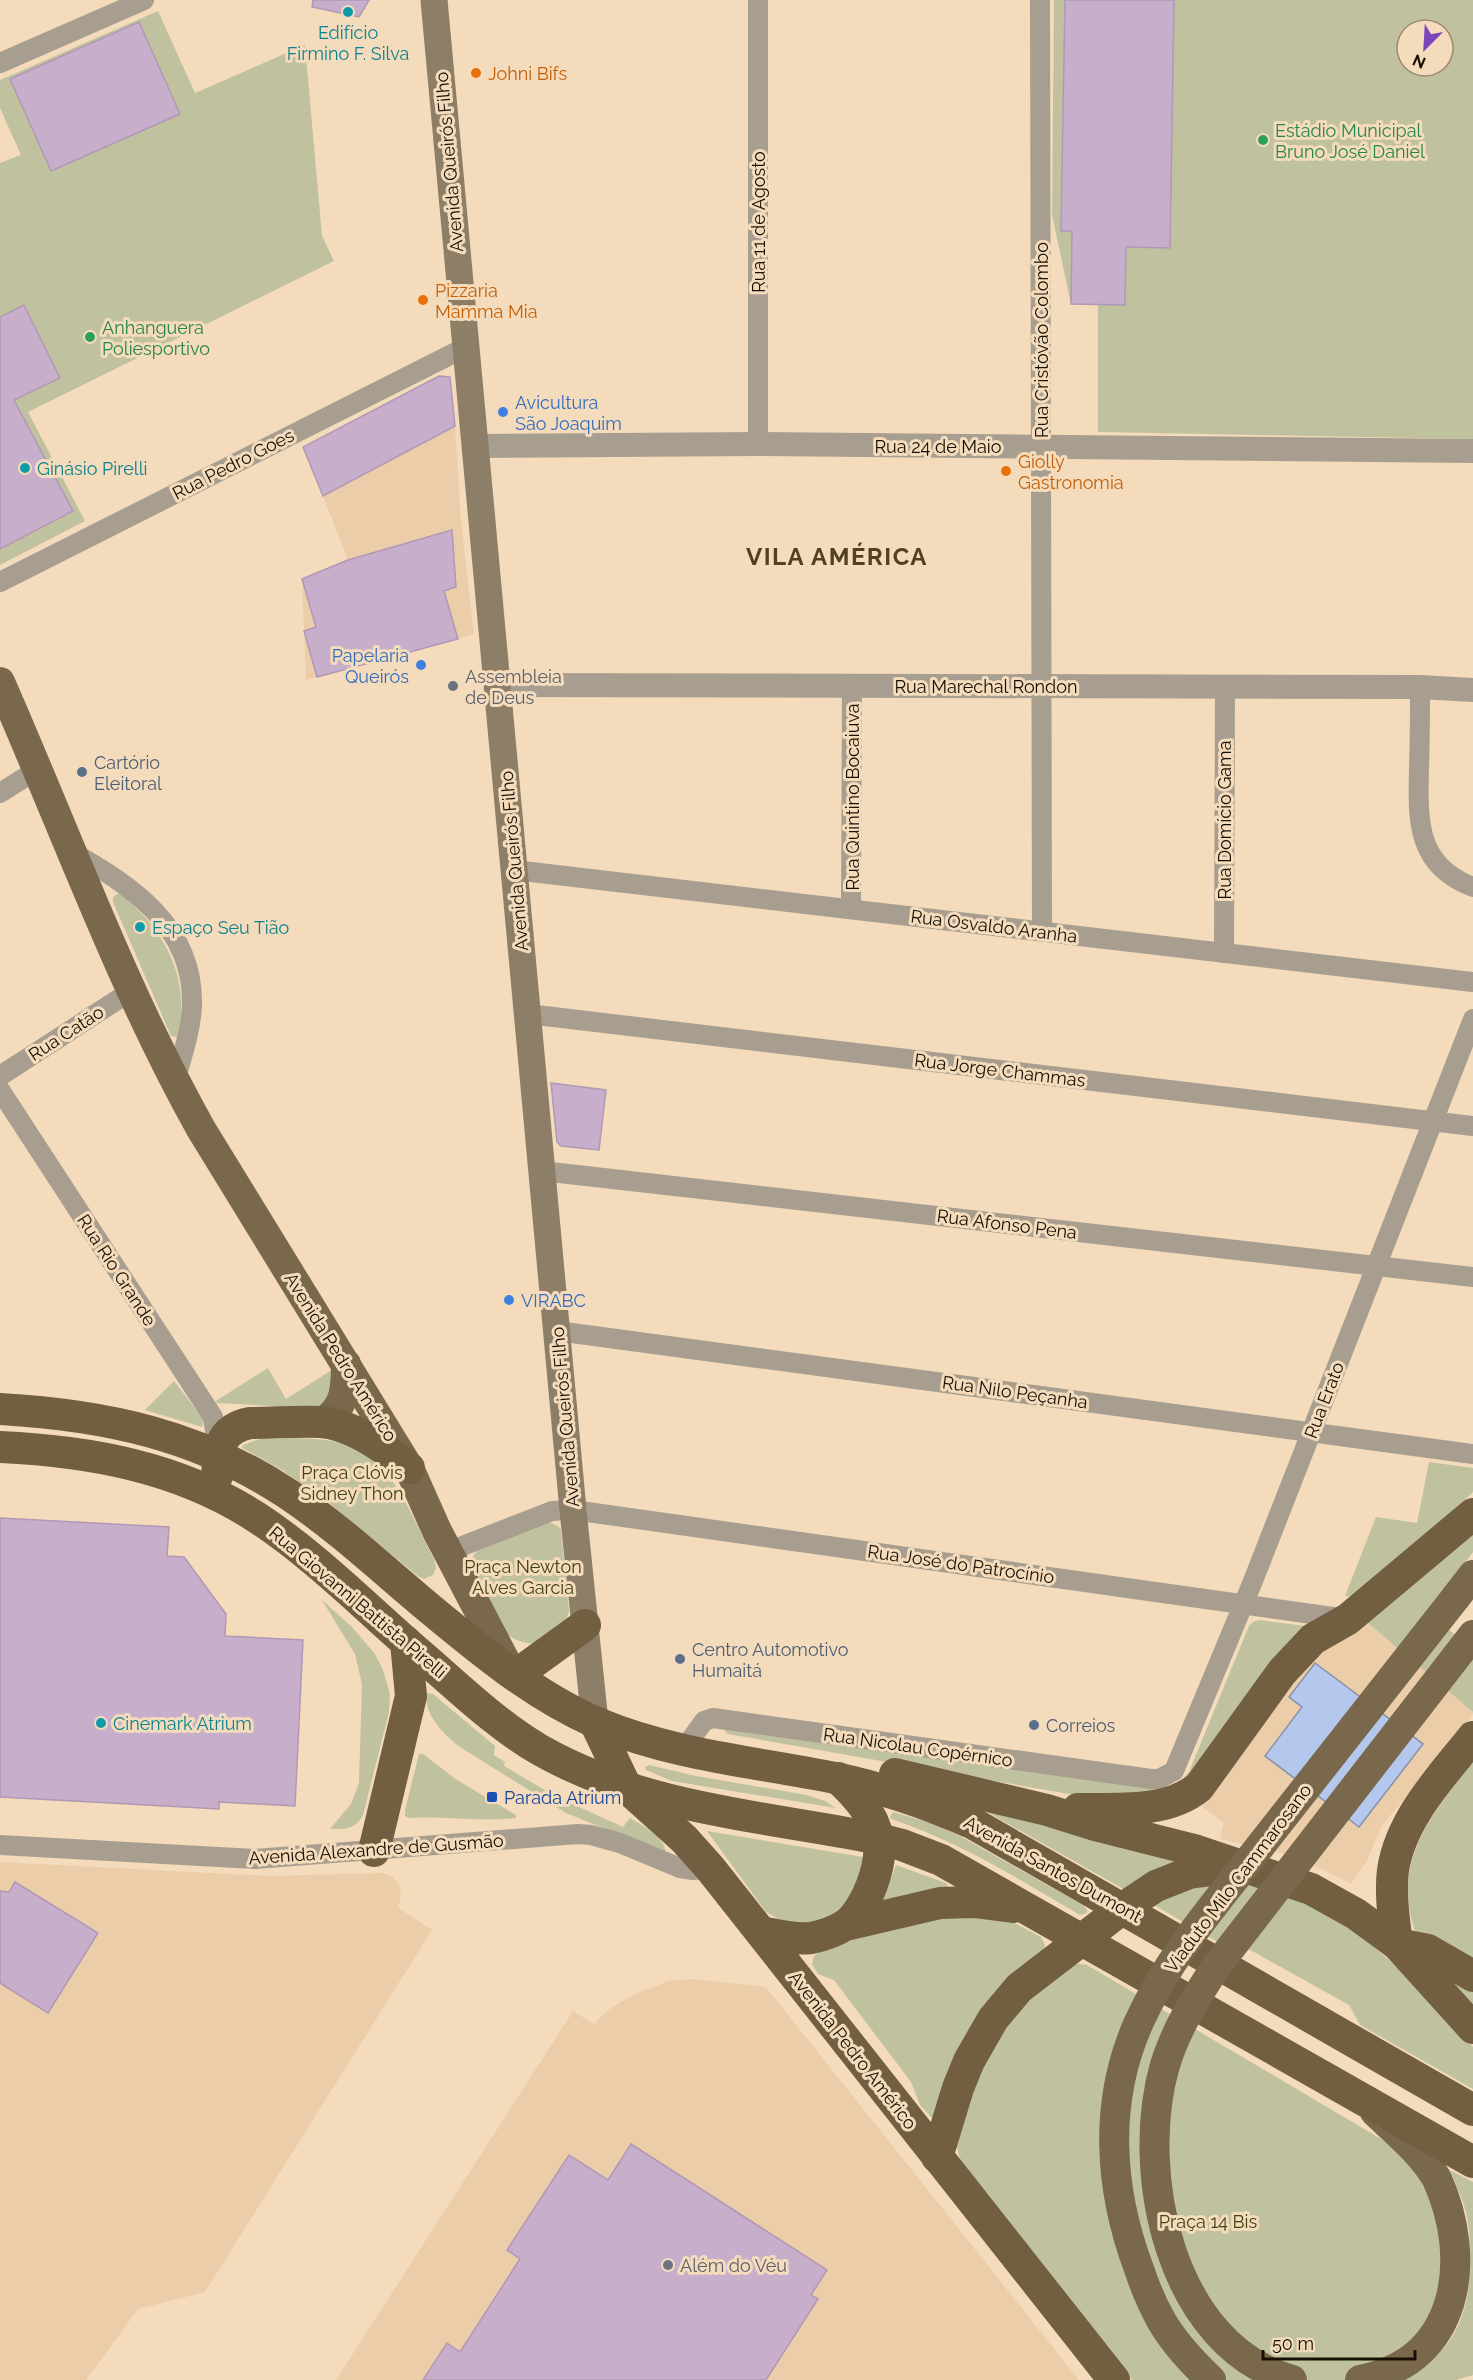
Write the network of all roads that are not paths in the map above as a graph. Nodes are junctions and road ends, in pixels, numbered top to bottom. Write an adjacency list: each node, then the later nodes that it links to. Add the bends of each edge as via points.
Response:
1 (144, 0): 5 (street)
2 (434, 0): 6 (main road, Avenida Queirós Filho)
3 (758, 0): 7 (street, Rua 11 de Agosto)
4 (1040, 0): 9 (street, Rua Cristóvão Colombo)
5 (0, 63)
6 (466, 347): 8 (main road, Avenida Queirós Filho); 11 (street, Rua Pedro Goes)
7 (758, 444): 8 (street, Rua 24 de Maio); 9 (street, Rua 24 de Maio)
8 (476, 446): 13 (main road, Avenida Queirós Filho)
9 (1041, 446): 10 (street, Rua 24 de Maio); 15 (street, Rua Cristóvão Colombo)
10 (1473, 452)
11 (0, 582)
12 (0, 682): 19 (main road, Avenida Pedro Américo)
13 (498, 685): 14 (street, Rua Marechal Rondon); 22 (main road, Avenida Queirós Filho)
14 (852, 686): 15 (street, Rua Marechal Rondon); 24 (street, Rua Quintino Bocaiuva)
15 (1042, 686): 16 (street, Rua Marechal Rondon); 25 (street, Rua Cristóvão Colombo)
16 (1225, 687): 17 (street, Rua Marechal Rondon); 26 (street, Rua Domício Gama)
17 (1420, 687): 18 (street, Rua Marechal Rondon); 23 (street, via 1418,807 1424,841 1440,867)
18 (1473, 690)
19 (38, 769): 20 (street); 21 (main road, Avenida Pedro Américo)
20 (0, 793)
21 (72, 852): 28 (main road, Avenida Pedro Américo); 32 (street, via 111,875 152,907 182,950 192,1006)
22 (514, 870): 24 (street, Rua Osvaldo Aranha); 29 (main road, Avenida Queirós Filho)
23 (1473, 887)
24 (851, 909): 25 (street, Rua Osvaldo Aranha)
25 (1042, 932): 26 (street, Rua Osvaldo Aranha)
26 (1224, 953): 27 (street, Rua Osvaldo Aranha)
27 (1473, 982)
28 (131, 991): 31 (street, Rua Catão); 32 (main road, Avenida Pedro Américo)
29 (528, 1014): 34 (street, Rua Jorge Chammas); 36 (main road, Avenida Queirós Filho)
30 (1473, 1019): 34 (street, Rua Erato)
31 (0, 1076)
32 (175, 1081): 40 (main road, Avenida Pedro Américo)
33 (0, 1090): 46 (street, Rua Rio Grande, via 213,1417)
34 (1432, 1122): 35 (street, Rua Jorge Chammas); 37 (street, Rua Erato)
35 (1473, 1126)
36 (542, 1171): 37 (street, Rua Afonso Pena); 39 (main road, Avenida Queirós Filho)
37 (1376, 1266): 38 (street, Rua Afonso Pena); 43 (street, Rua Erato)
38 (1473, 1277)
39 (557, 1331): 43 (street, Rua Nilo Peçanha); 49 (main road, Avenida Queirós Filho)
40 (345, 1364): 42 (main road, via 342,1403); 47 (main road, Avenida Pedro Américo)
41 (0, 1409): 46 (highway, via 111,1421)
42 (322, 1422): 46 (highway, via 239,1425 224,1438); 47 (highway, via 375,1443)
43 (1311, 1432): 45 (street, Rua Nilo Peçanha); 53 (street, Rua Erato)
44 (0, 1447): 48 (highway, Rua Giovanni Battista Pirelli, via 120,1461)
45 (1473, 1454)
46 (219, 1457): 48 (highway); 58 (highway, via 313,1512)
47 (409, 1468): 51 (main road, Avenida Pedro Américo)
48 (215, 1494): 57 (highway, Rua Giovanni Battista Pirelli, via 294,1545)
49 (573, 1510): 51 (street, via 552,1511); 53 (street, Rua José do Patrocínio); 55 (main road, Avenida Queirós Filho)
50 (1473, 1514): 54 (highway)
51 (447, 1552): 58 (main road, Avenida Pedro Américo)
52 (1465, 1586): 84 (main road, Viaduto Milo Cammarosano, bridge, via 1199,1924 1152,1995 1127,2053 1119,2083 1114,2136 1120,2209 1148,2295 1161,2320)
53 (1244, 1603): 54 (street, Rua José do Patrocínio); 62 (street, Rua Erato, via 1178,1764)
54 (1348, 1619): 65 (highway, via 1313,1639 1297,1655 1191,1794 1164,1805 1140,1808)
55 (585, 1625): 58 (highway); 59 (main road, Avenida Queirós Filho)
56 (1473, 1635): 85 (main road, Viaduto Milo Cammarosano, bridge, via 1215,1968 1186,2014 1165,2065 1155,2118 1154,2172 1164,2226 1180,2271 1208,2320 1235,2350 1271,2373)
57 (406, 1642): 64 (highway, Rua Giovanni Battista Pirelli, via 523,1740 567,1764); 68 (highway, via 411,1696)
58 (513, 1674): 59 (highway)
59 (596, 1722): 61 (highway, Avenida Santos Dumont); 64 (highway, Avenida Pedro Américo)
60 (1473, 1737): 76 (highway, via 1425,1798 1400,1847 1392,1887)
61 (683, 1750): 62 (street, Rua Nicolau Copérnico, via 704,1721 713,1718 1151,1779); 63 (highway, Avenida Santos Dumont)
62 (1167, 1776)
63 (838, 1778): 65 (highway, via 897,1774); 66 (highway, via 864,1806); 71 (highway, Avenida Santos Dumont, via 907,1796 974,1824)
64 (626, 1787): 66 (highway, via 668,1801); 70 (highway, Avenida Pedro Américo)
65 (1047, 1810): 69 (highway)
66 (879, 1839): 72 (highway, via 941,1860); 73 (highway, via 877,1871 870,1890)
67 (0, 1845): 68 (street, Avenida Alexandre de Gusmão, via 255,1859)
68 (374, 1851): 70 (street, Avenida Alexandre de Gusmão, via 591,1835 680,1868)
69 (1242, 1866): 71 (highway, via 1189,1873 1156,1886); 76 (highway, via 1332,1900)
70 (710, 1868): 74 (highway, Avenida Pedro Américo)
71 (1123, 1908): 75 (highway); 80 (highway, Avenida Santos Dumont)
72 (1029, 1909): 73 (highway, via 955,1902); 75 (highway)
73 (846, 1925): 74 (highway, via 812,1938)
74 (761, 1932): 81 (highway, Avenida Pedro Américo)
75 (1082, 1939): 79 (highway); 81 (highway, via 1019,1988 993,2019 965,2070)
76 (1397, 1944): 77 (highway, via 1428,1950); 78 (highway)
77 (1473, 1976)
78 (1473, 2028)
79 (1366, 2103): 82 (highway); 86 (main road, via 1435,2176 1458,2236 1461,2258 1454,2302 1432,2341 1396,2368)
80 (1473, 2110)
81 (937, 2157): 83 (highway, Avenida Pedro Américo)
82 (1473, 2162)
83 (1114, 2380)
84 (1211, 2380)
85 (1292, 2380)
86 (1360, 2380)

